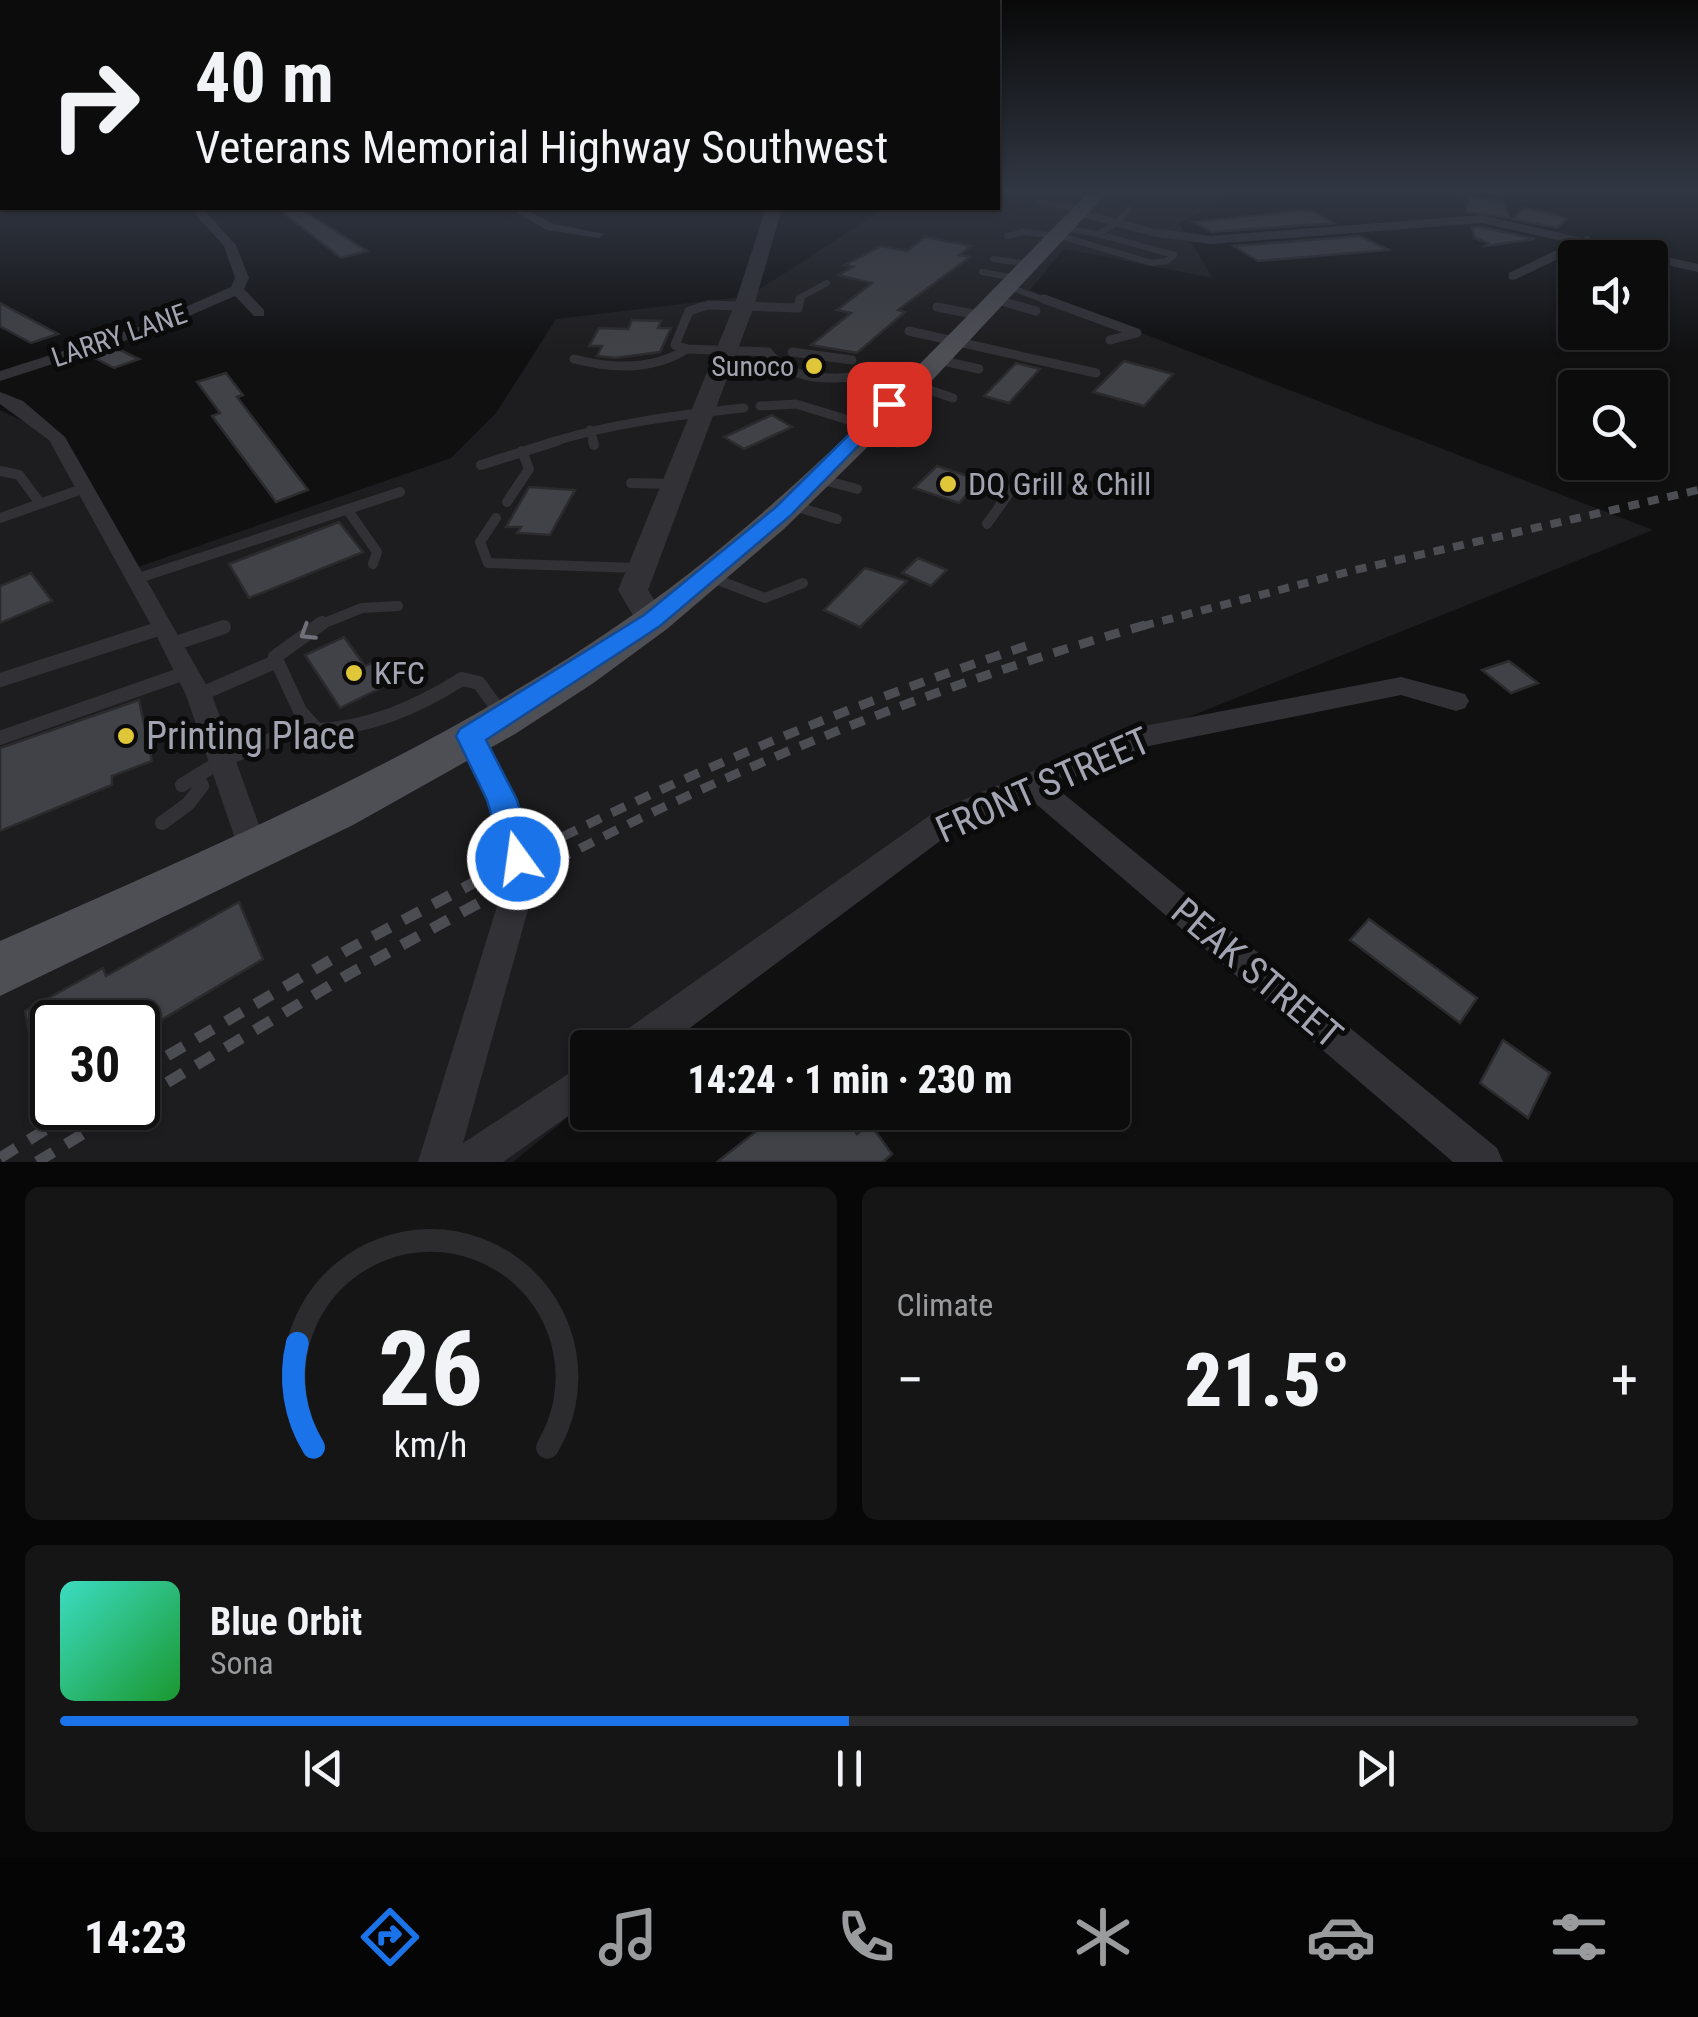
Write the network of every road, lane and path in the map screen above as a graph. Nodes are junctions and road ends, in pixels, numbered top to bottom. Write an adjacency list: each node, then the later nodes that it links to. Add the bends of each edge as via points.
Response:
1 (230, 245): 11 (street, via 242,278)
2 (763, 245): 12 (street)
3 (1048, 245): 13 (main road)
4 (1124, 245): 5 (lane, via 1152,263 1174,256)
5 (1148, 245)
6 (1558, 255): 9 (street)
7 (1668, 260): 8 (street)
8 (1698, 268)
9 (1514, 276)
10 (827, 283): 12 (lane, via 802,297 798,308)
11 (236, 290): 14 (street); 22 (street, LARRY LANE, via 147,329)
12 (744, 306): 16 (lane, via 689,310 675,345); 17 (street)
13 (968, 309): 15 (lane, via 1137,332); 17 (lane, via 816,378 790,372 768,352); 21 (lane); 24 (lane); 29 (main road)
14 (259, 313)
15 (1110, 340)
16 (687, 350): 17 (lane); 19 (lane, via 652,365)
17 (727, 350): 27 (street)
18 (792, 352): 20 (lane)
19 (574, 359)
20 (852, 360)
21 (1096, 373)
22 (0, 376)
23 (0, 397): 37 (street, via 56,437)
24 (953, 398)
25 (760, 406): 29 (lane, via 796,404)
26 (744, 408): 27 (lane)
27 (705, 412): 28 (lane); 36 (street)
28 (590, 430): 30 (lane); 31 (lane)
29 (876, 434): 40 (main road)
30 (594, 444)
31 (522, 451): 32 (lane); 41 (lane, via 528,469)
32 (480, 465)
33 (0, 471): 42 (lane, via 19,475)
34 (1019, 479): 47 (lane)
35 (631, 482): 36 (lane)
36 (674, 484): 48 (street)
37 (85, 488): 42 (lane); 51 (street)
38 (857, 489): 40 (lane)
39 (400, 492): 43 (lane)
40 (803, 492): 46 (lane); 50 (main road)
41 (507, 502)
42 (40, 504): 44 (lane)
43 (347, 509): 49 (lane, via 378,552); 51 (lane)
44 (0, 518)
45 (496, 518): 48 (lane, via 480,542 488,563)
46 (837, 519)
47 (987, 524)
48 (642, 560): 54 (street, via 632,590)
49 (373, 564)
50 (708, 576): 52 (lane, via 765,598); 54 (main road)
51 (136, 579): 56 (street)
52 (804, 583)
53 (398, 606): 57 (lane, one-way to 57, via 366,605 305,631)
54 (652, 620): 63 (main road)
55 (224, 627): 56 (lane)
56 (169, 636): 58 (street); 59 (lane)
57 (277, 661): 60 (lane); 62 (lane)
58 (188, 672): 60 (street); 64 (lane)
59 (0, 680)
60 (199, 695): 65 (street)
61 (1456, 701): 67 (street, FRONT STREET, via 1401,686 1254,711 1138,736)
62 (311, 722): 63 (lane, via 317,730 348,730 462,679 480,683); 65 (lane)
63 (487, 727): 70 (main road); 74 (street, via 518,859 513,906)
64 (0, 738)
65 (223, 760): 66 (lane); 70 (street)
66 (197, 776): 68 (lane); 69 (lane, via 202,786)
67 (1032, 784): 72 (street, FRONT STREET, via 946,820); 76 (street, PEAK STREET)
68 (182, 785)
69 (162, 823)
70 (252, 850): 71 (main road)
71 (0, 968)
72 (657, 1030)
73 (570, 1092): 75 (street)
74 (438, 1162)
75 (470, 1162)
76 (1483, 1162)

